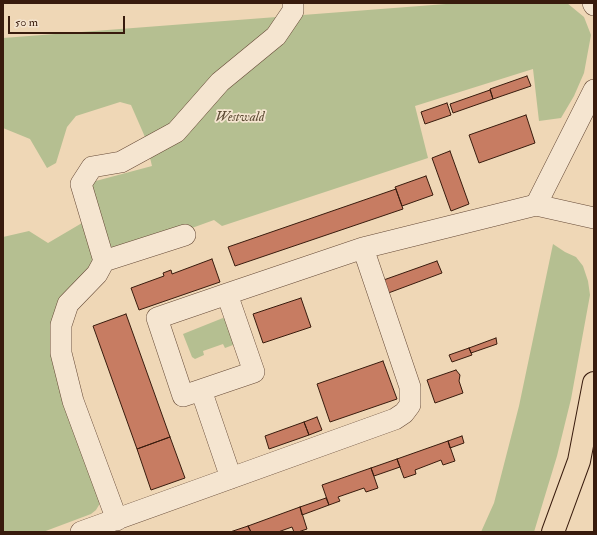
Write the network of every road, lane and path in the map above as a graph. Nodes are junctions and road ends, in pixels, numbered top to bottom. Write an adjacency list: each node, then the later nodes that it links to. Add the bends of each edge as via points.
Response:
1 (293, 3): 7 (street, via 293,11 276,36 220,82 176,132 120,162 92,167 81,184)
2 (594, 90): 3 (street)
3 (536, 205): 4 (street); 6 (street)
4 (594, 218)
5 (185, 235): 7 (street)
6 (363, 248): 8 (street); 11 (street, via 400,356 411,396 410,405 395,419)
7 (104, 262): 12 (street, via 97,274 68,304 60,339 73,401)
8 (228, 294): 10 (street, via 254,372); 10 (street, via 157,318 183,396)
9 (594, 383): 14 (highway, via 579,461)
10 (201, 390): 11 (street)
11 (231, 478): 12 (street)
12 (117, 520): 13 (street)
13 (81, 532)
14 (553, 532)

